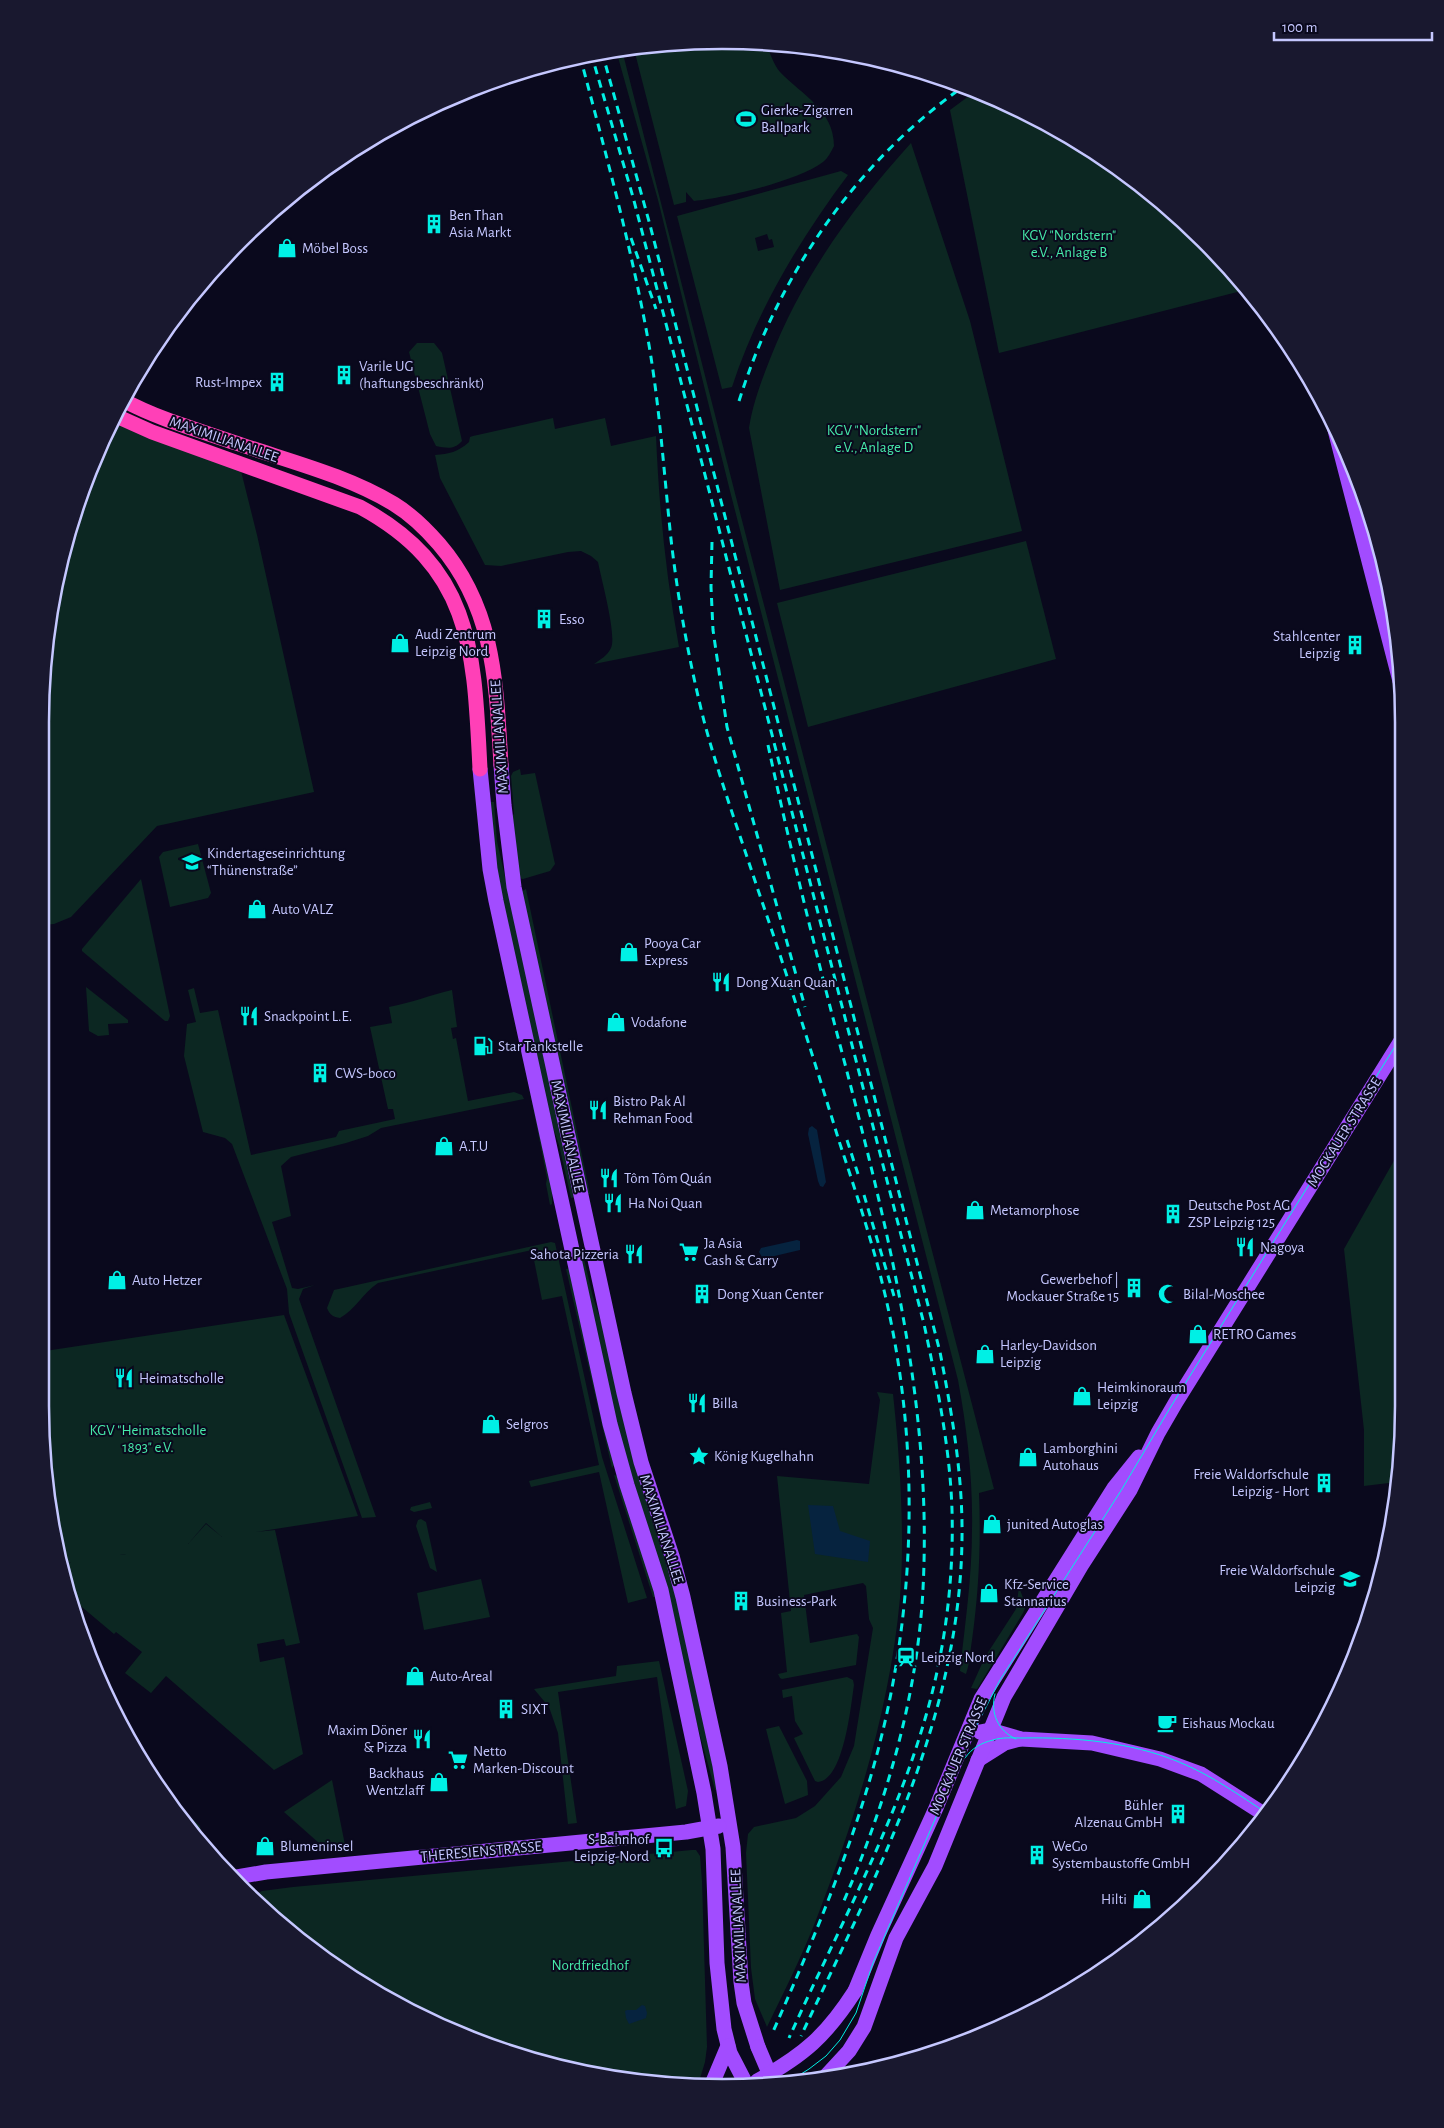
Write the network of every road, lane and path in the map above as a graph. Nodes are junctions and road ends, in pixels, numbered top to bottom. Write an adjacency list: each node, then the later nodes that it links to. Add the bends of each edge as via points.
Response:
1 (129, 403): 5 (highway, MAXIMILIANALLEE, via 346,481 394,504 426,529 465,578 486,629 493,667)
2 (121, 418): 6 (highway, MAXIMILIANALLEE, via 360,507 383,520 418,548 442,577 469,643)
3 (1344, 463): 4 (main road)
4 (1390, 642)
5 (501, 764): 15 (main road, MAXIMILIANALLEE, via 510,862 518,906 632,1428 684,1597)
6 (480, 769): 16 (main road, MAXIMILIANALLEE, via 490,869 508,959 610,1424 661,1590)
7 (1395, 1051): 8 (main road, MOCKAUER STRASSE)
8 (1158, 1433): 9 (main road, MOCKAUER STRASSE, via 1114,1488); 10 (main road, MOCKAUER STRASSE, via 1130,1490 1004,1697)
9 (985, 1691): 10 (main road); 12 (main road, MOCKAUER STRASSE)
10 (990, 1730): 11 (main road); 12 (main road, via 978,1732); 13 (main road, MOCKAUER STRASSE)
11 (1021, 1739): 13 (main road); 14 (main road, via 1092,1743 1178,1764 1201,1774)
12 (963, 1741): 21 (main road, MOCKAUER STRASSE, bridge, via 855,1991 812,2046)
13 (978, 1760): 19 (main road, MOCKAUER STRASSE, via 935,1866 896,1938 857,2040)
14 (1259, 1811)
15 (730, 1824): 16 (main road, THERESIENSTRASSE); 20 (main road, MAXIMILIANALLEE, bridge, via 740,1982)
16 (710, 1828): 17 (main road, THERESIENSTRASSE); 18 (main road, MAXIMILIANALLEE, via 717,1963)
17 (241, 1876)
18 (728, 2046): 22 (main road); 23 (main road, MAXIMILIANALLEE)
19 (833, 2069)
20 (766, 2078)
21 (768, 2078)
22 (714, 2079)
23 (742, 2079)

